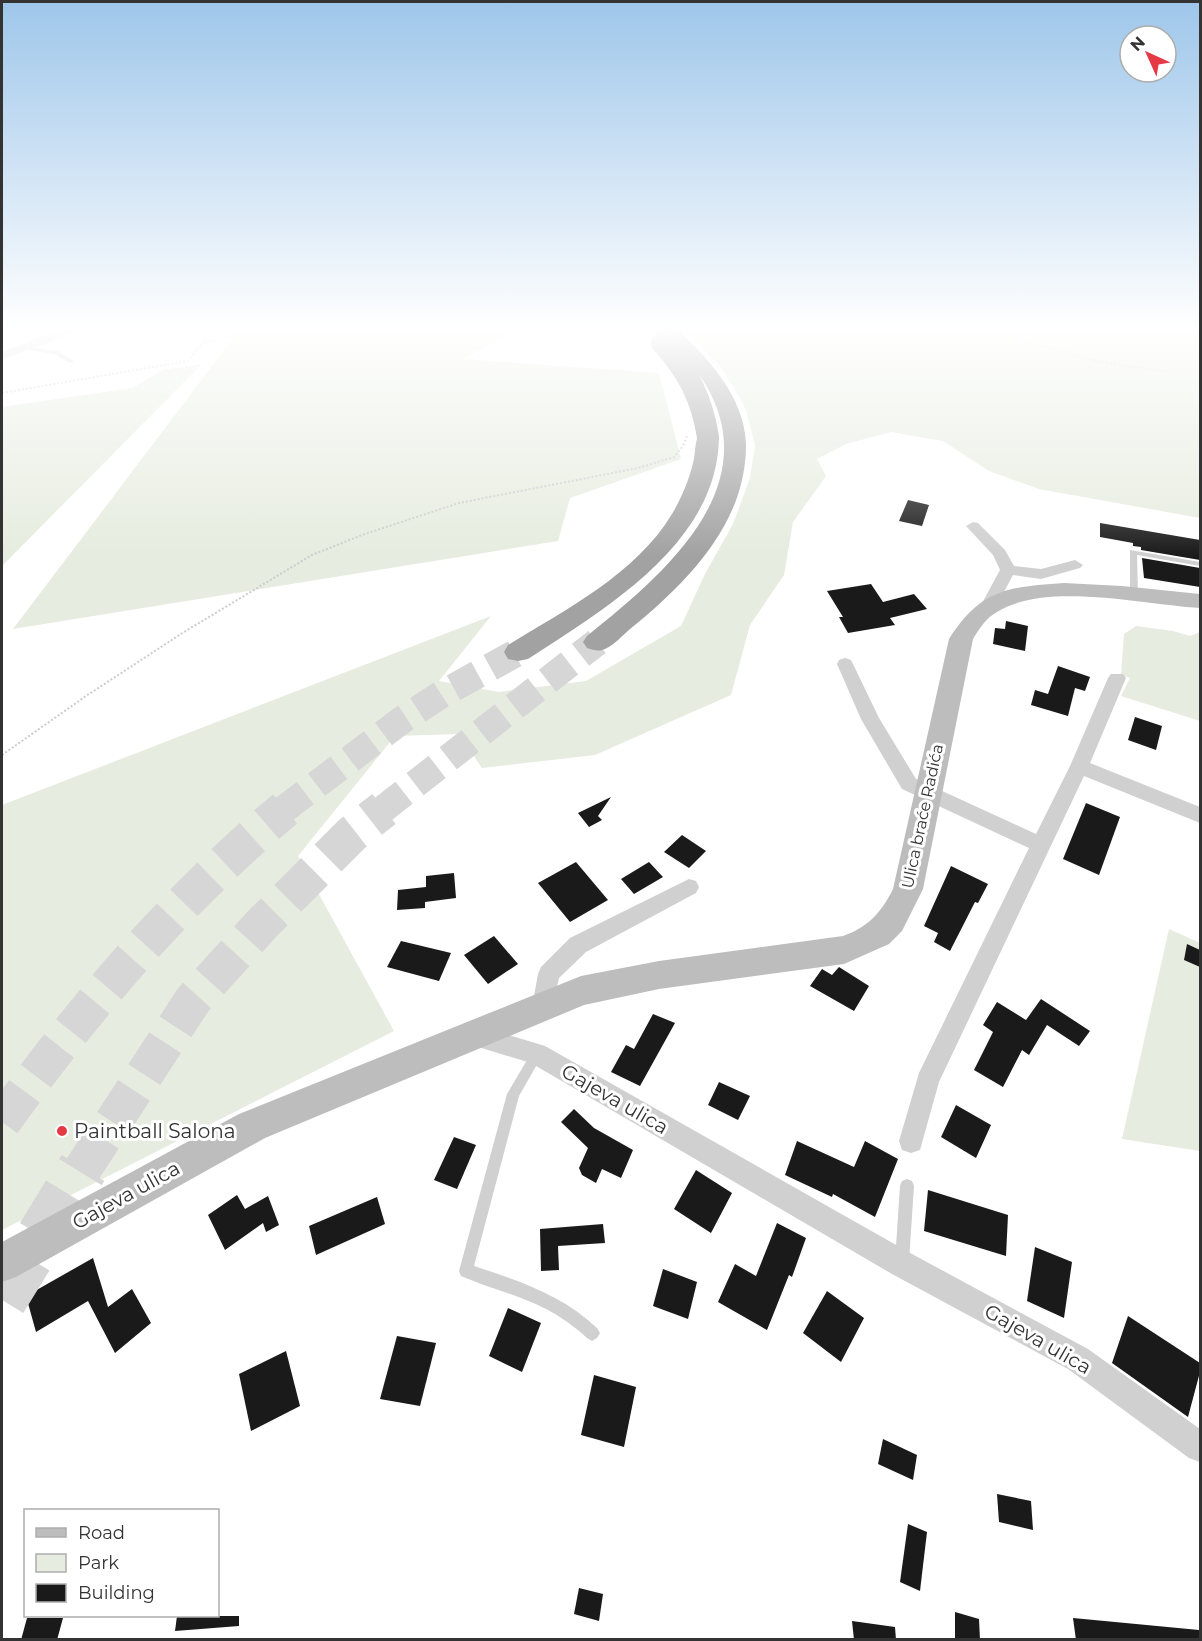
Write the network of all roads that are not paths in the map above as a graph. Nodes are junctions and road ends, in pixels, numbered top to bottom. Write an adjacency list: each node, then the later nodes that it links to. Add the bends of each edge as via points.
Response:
1 (702, 404): 11 (highway, bridge, via 708,456 692,500 662,544 633,575)
2 (727, 404): 10 (highway, via 735,435 736,461 726,499 707,533 672,576)
3 (973, 526): 6 (street, via 1000,553)
4 (1200, 564): 7 (lane, via 1134,552)
5 (1075, 565): 6 (street, via 1041,574)
6 (1008, 570): 9 (street)
7 (1134, 595): 8 (main road, Ulica braće Radića); 9 (main road, Ulica braće Radića, via 1046,589 1016,594)
8 (1200, 601)
9 (989, 605): 15 (main road, Ulica braće Radića, via 973,619 961,639)
10 (597, 642)
11 (518, 652)
12 (845, 664): 15 (street, via 894,763 909,784)
13 (1117, 678): 14 (street)
14 (1079, 766): 16 (street); 17 (street)
15 (927, 793): 17 (street); 19 (main road, Ulica braće Radića, via 908,889 893,923 868,942 844,950 659,975 581,991)
16 (1200, 815)
17 (1041, 845): 22 (street, via 927,1081)
18 (689, 887): 19 (street, via 578,945 549,974)
19 (543, 1006): 20 (main road, Ulica braće Radića)
20 (473, 1035): 21 (street, Gajeva ulica); 24 (main road, Gajeva ulica, via 252,1126)
21 (537, 1054): 25 (street, Gajeva ulica); 26 (lane, via 513,1094 466,1271 547,1298 577,1317)
22 (910, 1141)
23 (907, 1186): 25 (lane)
24 (2, 1263)
25 (902, 1264): 27 (street, Gajeva ulica, via 1078,1359)
26 (592, 1333)
27 (1200, 1447)

